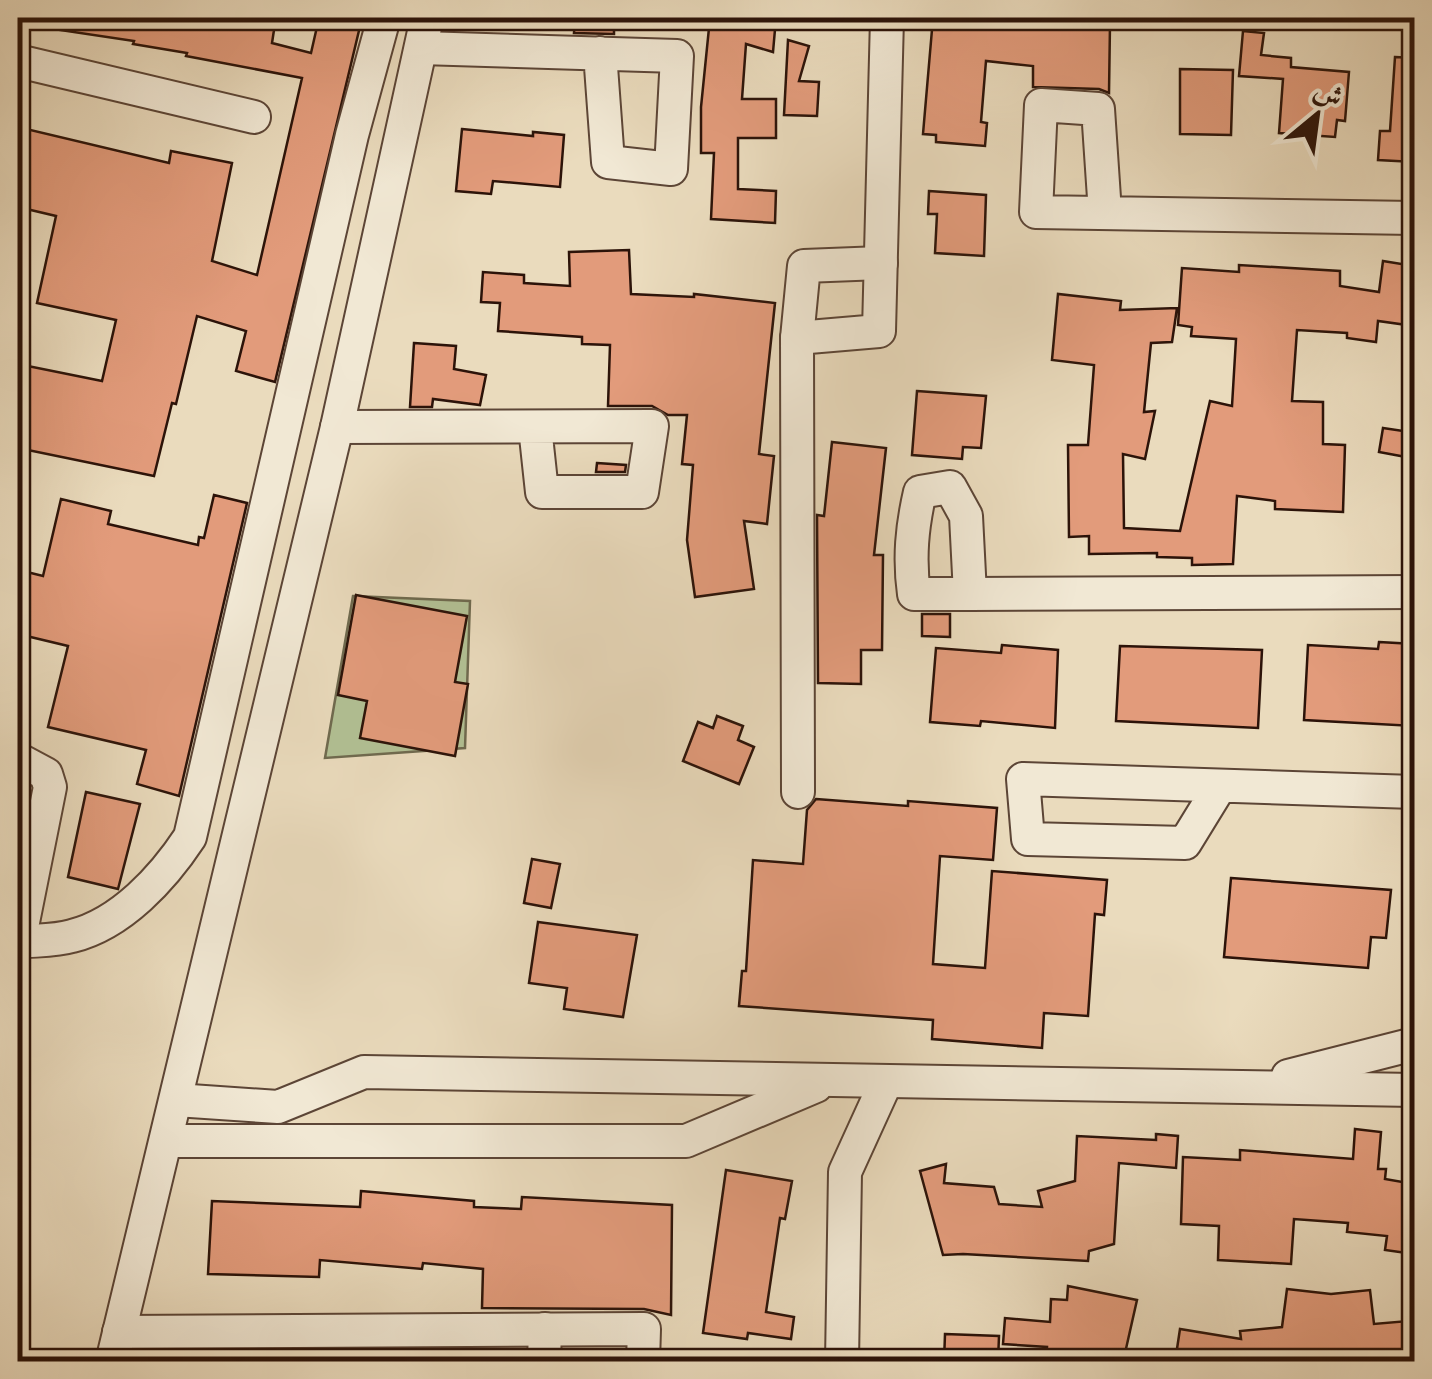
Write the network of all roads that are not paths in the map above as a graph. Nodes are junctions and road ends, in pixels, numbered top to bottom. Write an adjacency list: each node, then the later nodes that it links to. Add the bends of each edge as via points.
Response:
1 (384, 18): 19 (street, via 190,838 149,888 102,924 72,936)
2 (888, 18): 9 (street)
3 (424, 33): 4 (street); 11 (street)
4 (600, 53)
5 (18, 61): 6 (street)
6 (254, 116)
7 (1105, 213): 8 (street)
8 (1414, 218)
9 (881, 263): 10 (street, via 804,266); 10 (street, via 880,332)
10 (797, 338): 17 (street)
11 (337, 427): 12 (street); 25 (street)
12 (534, 427)
13 (1414, 592): 14 (street)
14 (970, 594)
15 (18, 759): 19 (street, via 46,774 50,786)
16 (1220, 786): 16 (street, via 1023,779 1028,839 1186,843); 18 (street)
17 (798, 792)
18 (1414, 792)
19 (18, 942)
20 (1414, 1044): 23 (street)
21 (827, 1082): 22 (street); 25 (street, via 364,1072 278,1107); 26 (street, via 686,1141)
22 (886, 1082): 23 (street); 30 (street, via 845,1172)
23 (1244, 1086): 24 (street)
24 (1414, 1090)
25 (176, 1100): 26 (street)
26 (166, 1141): 28 (street)
27 (544, 1345): 28 (street); 29 (street, via 644,1329)
28 (116, 1347)
29 (644, 1362)
30 (842, 1362)

